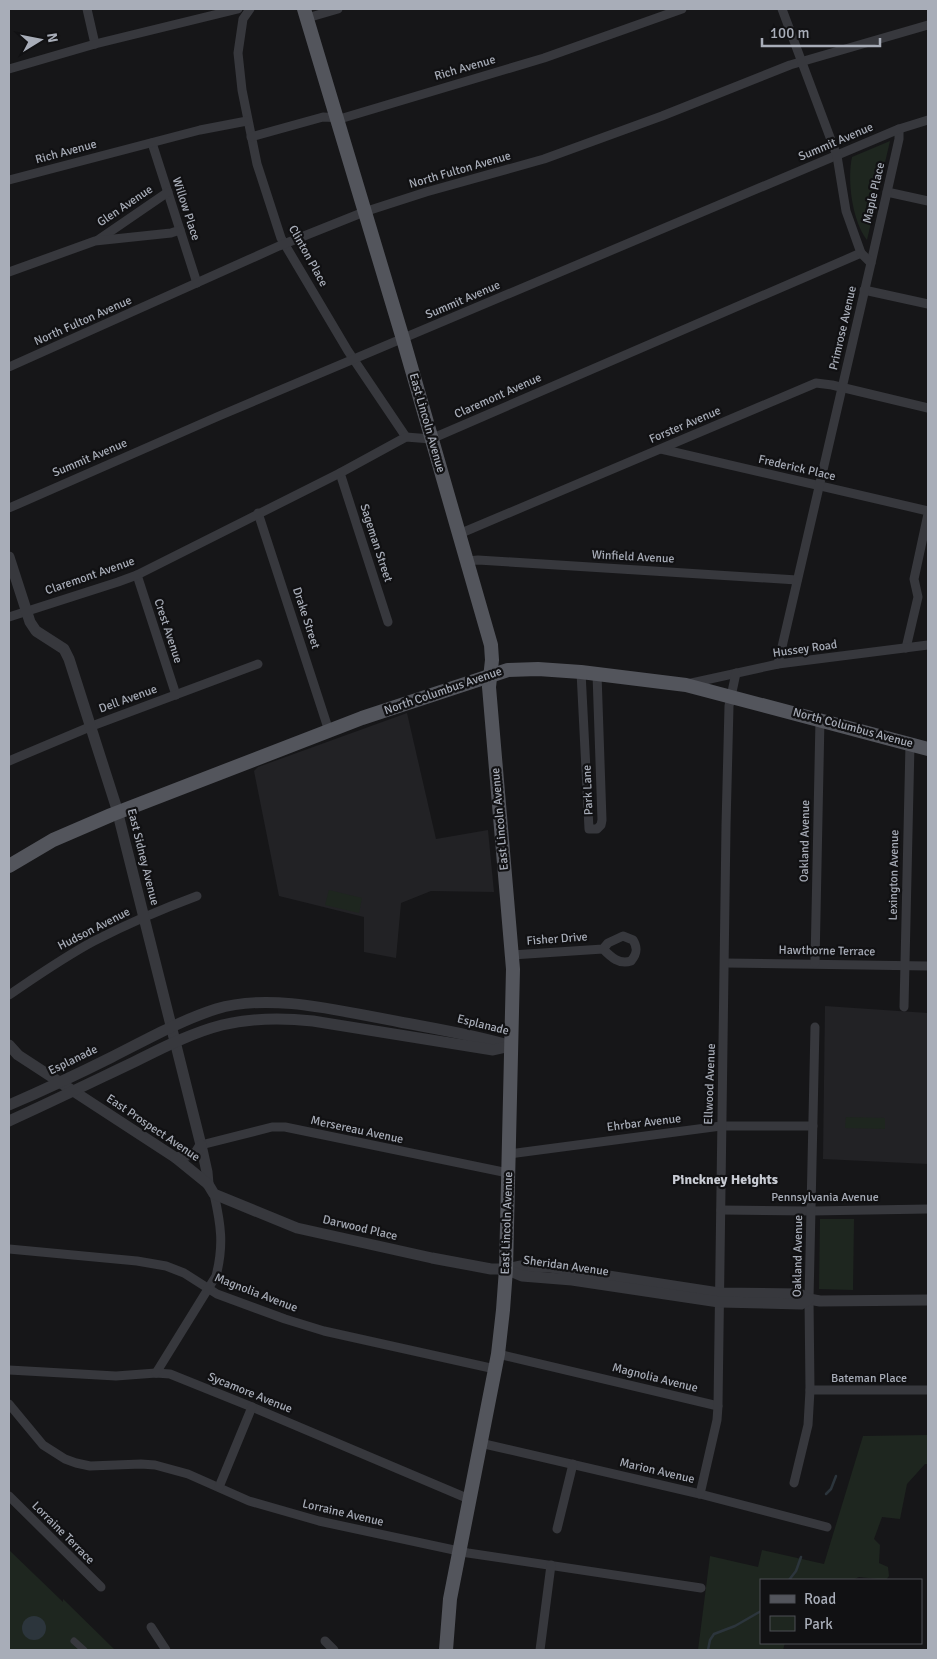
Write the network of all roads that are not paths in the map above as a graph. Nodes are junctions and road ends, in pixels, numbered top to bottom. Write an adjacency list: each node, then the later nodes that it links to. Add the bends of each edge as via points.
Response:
1 (87, 9): 9 (street)
2 (238, 9): 9 (street)
3 (250, 9): 14 (street, Clinton Place, via 243,19 238,53)
4 (338, 9): 7 (street)
5 (682, 9): 12 (street, Rich Avenue, via 544,58 343,118)
6 (782, 9): 10 (street)
7 (305, 13): 12 (main road, East Lincoln Avenue)
8 (928, 26): 10 (street, North Fulton Avenue)
9 (95, 44): 11 (street)
10 (801, 62): 18 (street); 23 (street, North Fulton Avenue, via 544,159)
11 (9, 68)
12 (336, 117): 16 (street, Rich Avenue, via 323,117); 23 (main road, East Lincoln Avenue)
13 (928, 120): 15 (street, Summit Avenue)
14 (247, 121): 16 (street, Clinton Place); 17 (street, Rich Avenue)
15 (899, 129): 18 (street, Summit Avenue); 21 (street, Maple Place)
16 (251, 137): 26 (street, Clinton Place)
17 (152, 143): 19 (street, Rich Avenue); 20 (street, Willow Place)
18 (837, 156): 27 (street, via 846,211); 33 (street, Summit Avenue)
19 (9, 180)
20 (168, 192): 24 (street, Willow Place); 25 (street, Glen Avenue)
21 (887, 192): 22 (street); 28 (street, Maple Place)
22 (928, 201)
23 (364, 212): 26 (street, North Fulton Avenue); 33 (main road, East Lincoln Avenue)
24 (180, 230): 25 (street, Glen Avenue); 30 (street, Willow Place)
25 (95, 241): 29 (street, Glen Avenue)
26 (284, 244): 30 (street, North Fulton Avenue); 34 (street, Clinton Place)
27 (861, 254): 28 (street); 39 (street, Claremont Avenue)
28 (871, 263): 31 (street, Primrose Avenue)
29 (9, 272)
30 (197, 284): 35 (street, North Fulton Avenue)
31 (864, 290): 32 (street); 36 (street, Primrose Avenue)
32 (928, 304)
33 (403, 339): 34 (street, Summit Avenue); 39 (main road, East Lincoln Avenue)
34 (354, 359): 38 (street, Clinton Place); 43 (street, Summit Avenue)
35 (9, 367)
36 (843, 388): 37 (street, Forster Avenue); 40 (street, Forster Avenue, via 816,383); 42 (street, Primrose Avenue)
37 (928, 408)
38 (406, 437): 39 (street, Claremont Avenue); 41 (street, Claremont Avenue)
39 (431, 439): 46 (main road, East Lincoln Avenue)
40 (661, 449): 42 (street, Frederick Place); 46 (street, Forster Avenue)
41 (340, 473): 44 (street, Claremont Avenue); 53 (street, Sageman Street)
42 (819, 486): 45 (street, Frederick Place); 50 (street, Primrose Avenue)
43 (9, 508)
44 (258, 513): 49 (street, Claremont Avenue); 67 (street, Drake Street)
45 (928, 513): 55 (street, via 914,579 918,597)
46 (459, 534): 48 (main road, East Lincoln Avenue)
47 (9, 557): 51 (street, East Sidney Avenue)
48 (467, 561): 50 (street, Winfield Avenue); 61 (main road, East Lincoln Avenue, via 491,645)
49 (137, 574): 51 (street, Claremont Avenue); 63 (street, Crest Avenue)
50 (797, 580): 57 (street, Primrose Avenue)
51 (26, 611): 52 (street, Claremont Avenue); 66 (street, East Sidney Avenue, via 36,630 64,649)
52 (9, 616)
53 (388, 622)
54 (928, 645): 55 (street, Hussey Road)
55 (906, 648): 57 (street, Hussey Road)
56 (258, 664): 63 (street, Dell Avenue)
57 (778, 664): 59 (street, Hussey Road)
58 (581, 672): 60 (main road, North Columbus Avenue); 60 (street, Park Lane, via 593,829 601,825 602,820); 61 (main road, North Columbus Avenue, via 508,670)
59 (736, 673): 62 (street, Hussey Road); 64 (street, Ellwood Avenue)
60 (597, 674): 62 (main road, North Columbus Avenue)
61 (490, 675): 67 (main road, North Columbus Avenue); 76 (main road, East Lincoln Avenue, via 488,687)
62 (686, 685): 64 (main road, North Columbus Avenue)
63 (176, 695): 66 (street, Dell Avenue)
64 (732, 696): 65 (main road, North Columbus Avenue); 77 (street, Ellwood Avenue, via 726,826)
65 (820, 719): 68 (main road, North Columbus Avenue); 78 (street, Oakland Avenue)
66 (92, 726): 70 (street, Dell Avenue); 71 (street, East Sidney Avenue)
67 (330, 731): 71 (main road, North Columbus Avenue)
68 (910, 744): 69 (main road, North Columbus Avenue); 79 (street, Lexington Avenue)
69 (928, 749)
70 (9, 762)
71 (118, 812): 72 (main road, North Columbus Avenue, via 53,840); 74 (street, East Sidney Avenue)
72 (9, 866)
73 (197, 896): 74 (street, Hudson Avenue)
74 (144, 918): 81 (street, Hudson Avenue, via 93,941); 83 (street, East Sidney Avenue)
75 (603, 949): 76 (street, Fisher Drive)
76 (512, 955): 87 (main road, East Lincoln Avenue)
77 (725, 963): 78 (street, Hawthorne Terrace); 92 (street, Ellwood Avenue)
78 (815, 964): 79 (street, Hawthorne Terrace)
79 (905, 964): 80 (street, Hawthorne Terrace); 82 (street, Lexington Avenue)
80 (928, 966)
81 (9, 995)
82 (904, 1007)
83 (172, 1027): 85 (street, East Sidney Avenue); 87 (street, Esplanade, via 217,1009 282,1003 342,1011 480,1037); 88 (street, Esplanade)
84 (815, 1027): 93 (street, Oakland Avenue)
85 (175, 1042): 87 (street, Esplanade, via 223,1025 250,1020 292,1019 480,1049); 89 (street, Esplanade); 94 (street, East Sidney Avenue)
86 (9, 1046): 88 (street, East Prospect Avenue)
87 (511, 1046): 95 (main road, East Lincoln Avenue)
88 (60, 1082): 89 (street, East Prospect Avenue); 90 (street, Esplanade)
89 (73, 1091): 91 (street, Esplanade); 96 (street, East Prospect Avenue)
90 (9, 1105)
91 (9, 1121)
92 (721, 1126): 93 (street, Ehrbar Avenue); 95 (street, Ehrbar Avenue); 100 (street, Ellwood Avenue)
93 (813, 1126): 101 (street, Oakland Avenue)
94 (202, 1145): 96 (street, via 196,1152); 97 (street, Mersereau Avenue, via 272,1127 285,1127); 98 (street, East Sidney Avenue)
95 (509, 1154): 97 (main road, East Lincoln Avenue)
96 (176, 1158): 98 (street, East Prospect Avenue)
97 (508, 1173): 103 (main road, East Lincoln Avenue)
98 (211, 1189): 103 (street, Darwood Place, via 297,1228 432,1258); 104 (street, via 222,1243 216,1276)
99 (928, 1209): 101 (street, Pennsylvania Avenue)
100 (721, 1210): 101 (street, Pennsylvania Avenue); 105 (street, Ellwood Avenue)
101 (811, 1211): 106 (street, Oakland Avenue)
102 (9, 1250): 104 (street, Magnolia Avenue, via 166,1266 184,1273)
103 (506, 1269): 105 (street, Sheridan Avenue, via 550,1267); 108 (main road, East Lincoln Avenue)
104 (208, 1289): 110 (street, Magnolia Avenue, via 324,1331); 111 (street)
105 (719, 1297): 106 (street, Sheridan Avenue, via 800,1294); 115 (street, Ellwood Avenue)
106 (809, 1299): 107 (street, Sheridan Avenue); 112 (street, Oakland Avenue)
107 (928, 1300)
108 (498, 1354): 110 (main road, East Lincoln Avenue); 115 (street, Magnolia Avenue)
109 (9, 1370): 111 (street, Sycamore Avenue, via 116,1376)
110 (495, 1370): 117 (main road, East Lincoln Avenue)
111 (156, 1373): 116 (street, Sycamore Avenue, via 170,1374)
112 (810, 1390): 113 (street, Bateman Place); 119 (street, Oakland Avenue, via 808,1426)
113 (928, 1390)
114 (9, 1404): 120 (street, Lorraine Avenue, via 43,1445 65,1459 90,1466 155,1465)
115 (718, 1406): 121 (street, Ellwood Avenue)
116 (252, 1407): 120 (street); 123 (street, Sycamore Avenue)
117 (480, 1443): 118 (street, Marion Avenue); 123 (main road, East Lincoln Avenue)
118 (573, 1464): 121 (street, Marion Avenue); 125 (street)
119 (794, 1483)
120 (219, 1487): 126 (street, Lorraine Avenue, via 249,1501 318,1521)
121 (700, 1494): 124 (street, Marion Avenue)
122 (9, 1496): 128 (street, Lorraine Terrace)
123 (469, 1499): 126 (main road, East Lincoln Avenue)
124 (827, 1527)
125 (557, 1529)
126 (458, 1550): 127 (street, Lorraine Avenue); 136 (main road, East Lincoln Avenue)
127 (551, 1565): 129 (street, Lorraine Avenue); 137 (street)
128 (101, 1587)
129 (701, 1588)
130 (150, 1627): 134 (street)
131 (74, 1641): 133 (street)
132 (325, 1641): 135 (street)
133 (84, 1650)
134 (166, 1650)
135 (334, 1650)
136 (446, 1650)
137 (540, 1650)

